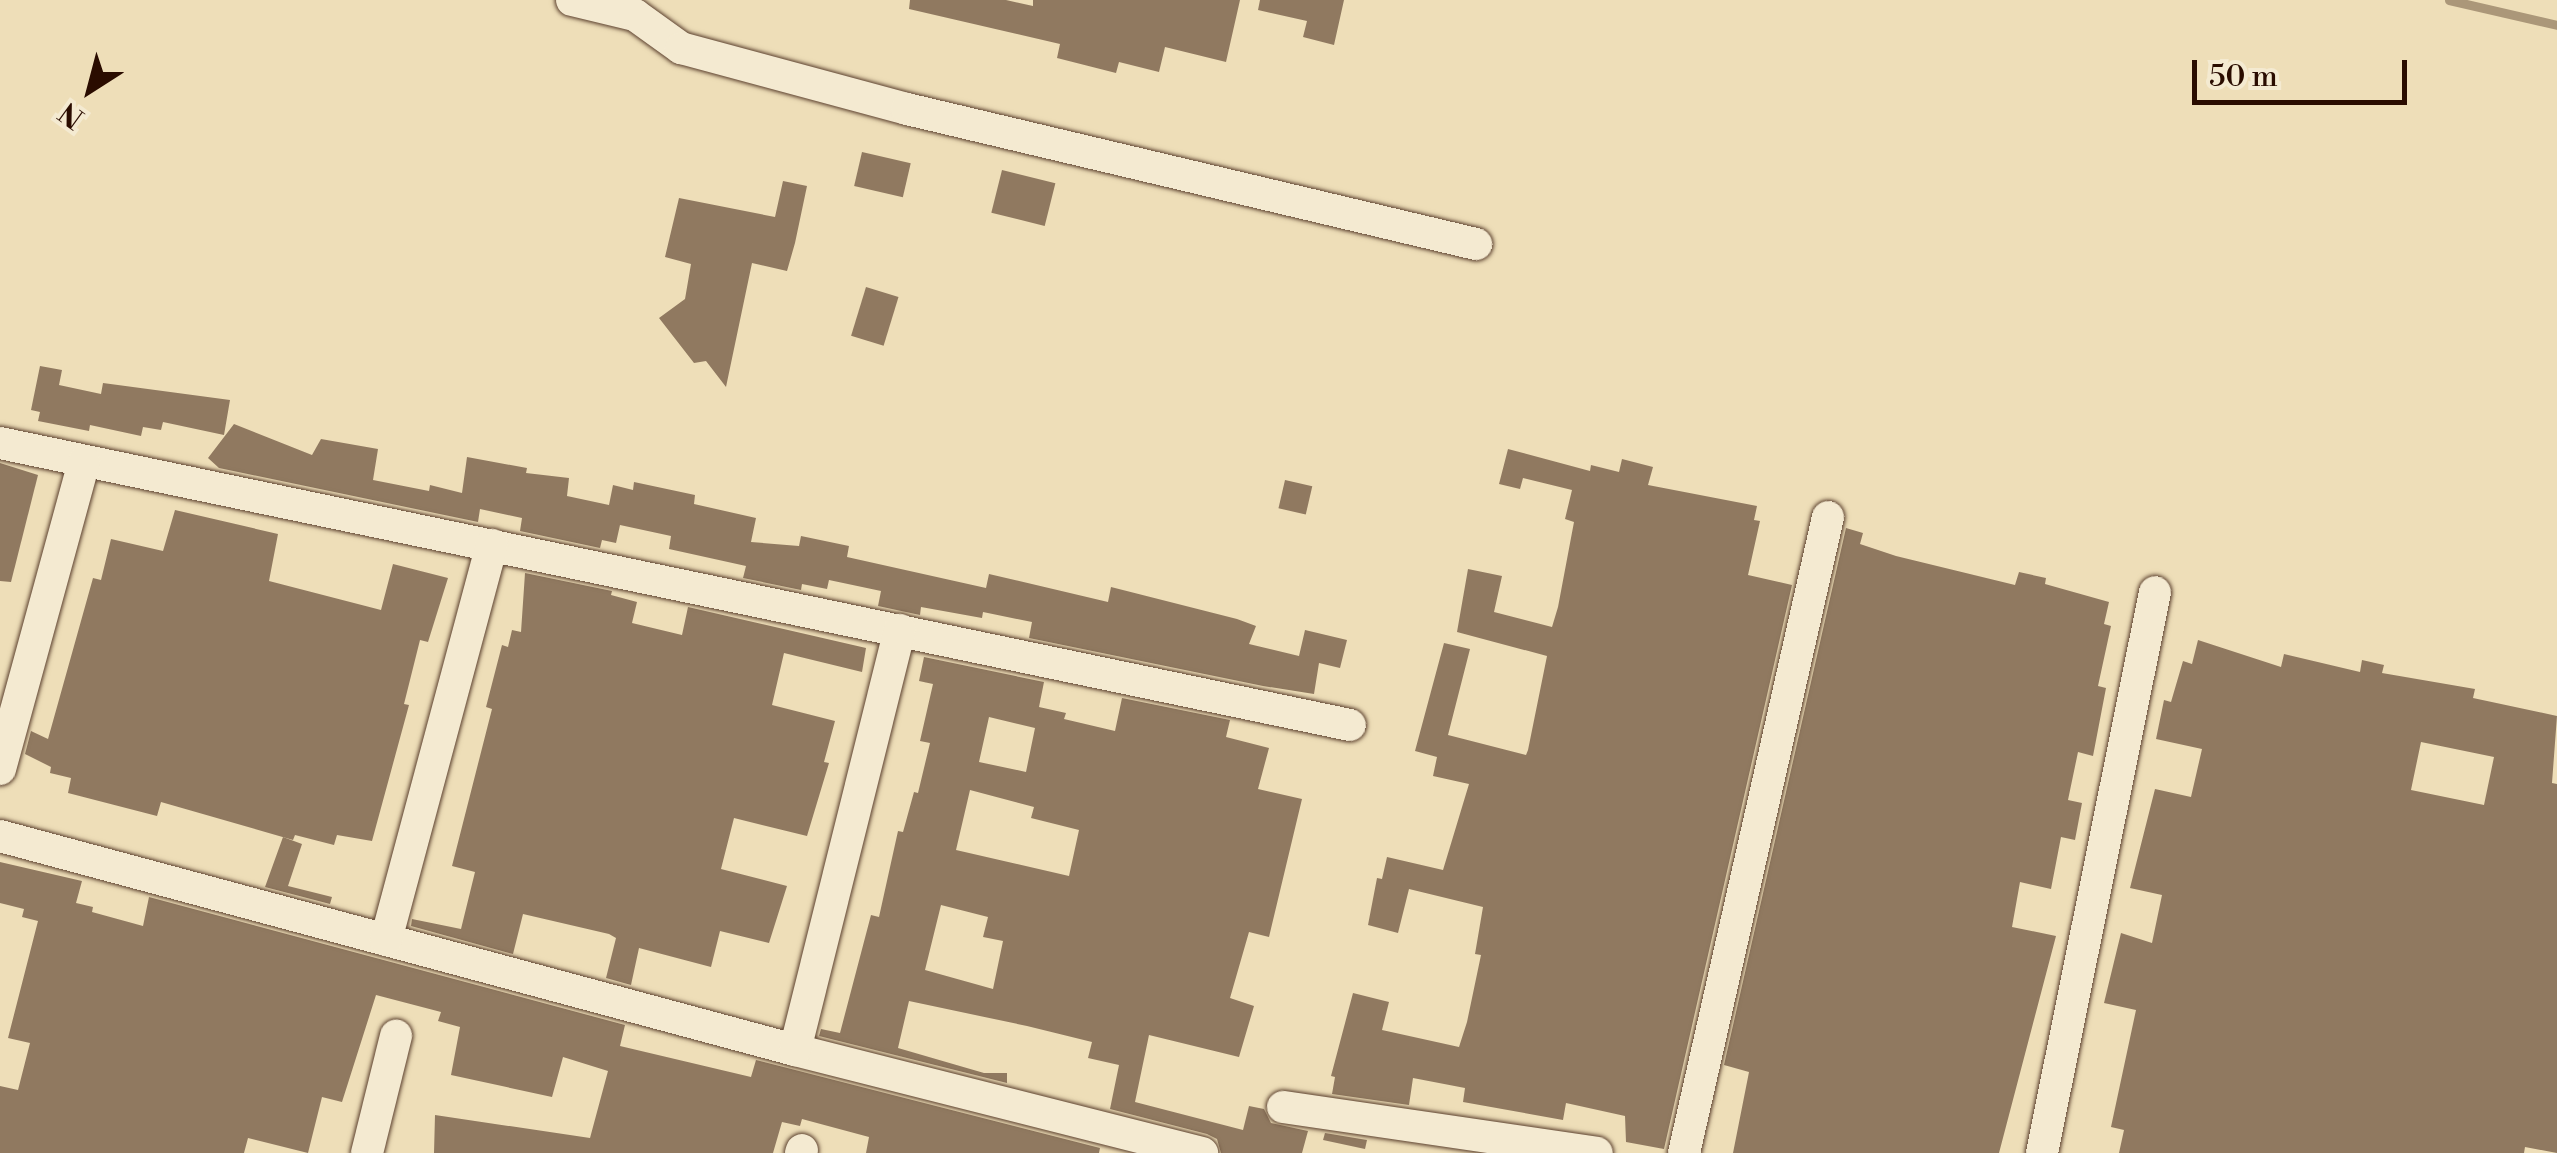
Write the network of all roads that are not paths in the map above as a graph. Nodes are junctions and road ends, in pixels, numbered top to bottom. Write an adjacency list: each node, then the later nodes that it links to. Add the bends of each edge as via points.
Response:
1 (572, 0): 2 (street)
2 (636, 7): 3 (street, via 681,48)
3 (1476, 244)
4 (0, 443): 5 (street)
5 (84, 460): 7 (street); 11 (street)
6 (1828, 517): 20 (street)
7 (492, 545): 9 (street); 13 (street)
8 (2156, 592): 21 (street)
9 (900, 630): 10 (street); 15 (street)
10 (1350, 725)
11 (0, 769)
12 (0, 836): 13 (street)
13 (386, 940): 15 (street)
14 (396, 1036): 17 (street)
15 (796, 1050): 18 (street)
16 (1283, 1107): 19 (street)
17 (367, 1153)
18 (1202, 1153)
19 (1597, 1153)
20 (1684, 1153)
21 (2042, 1153)

